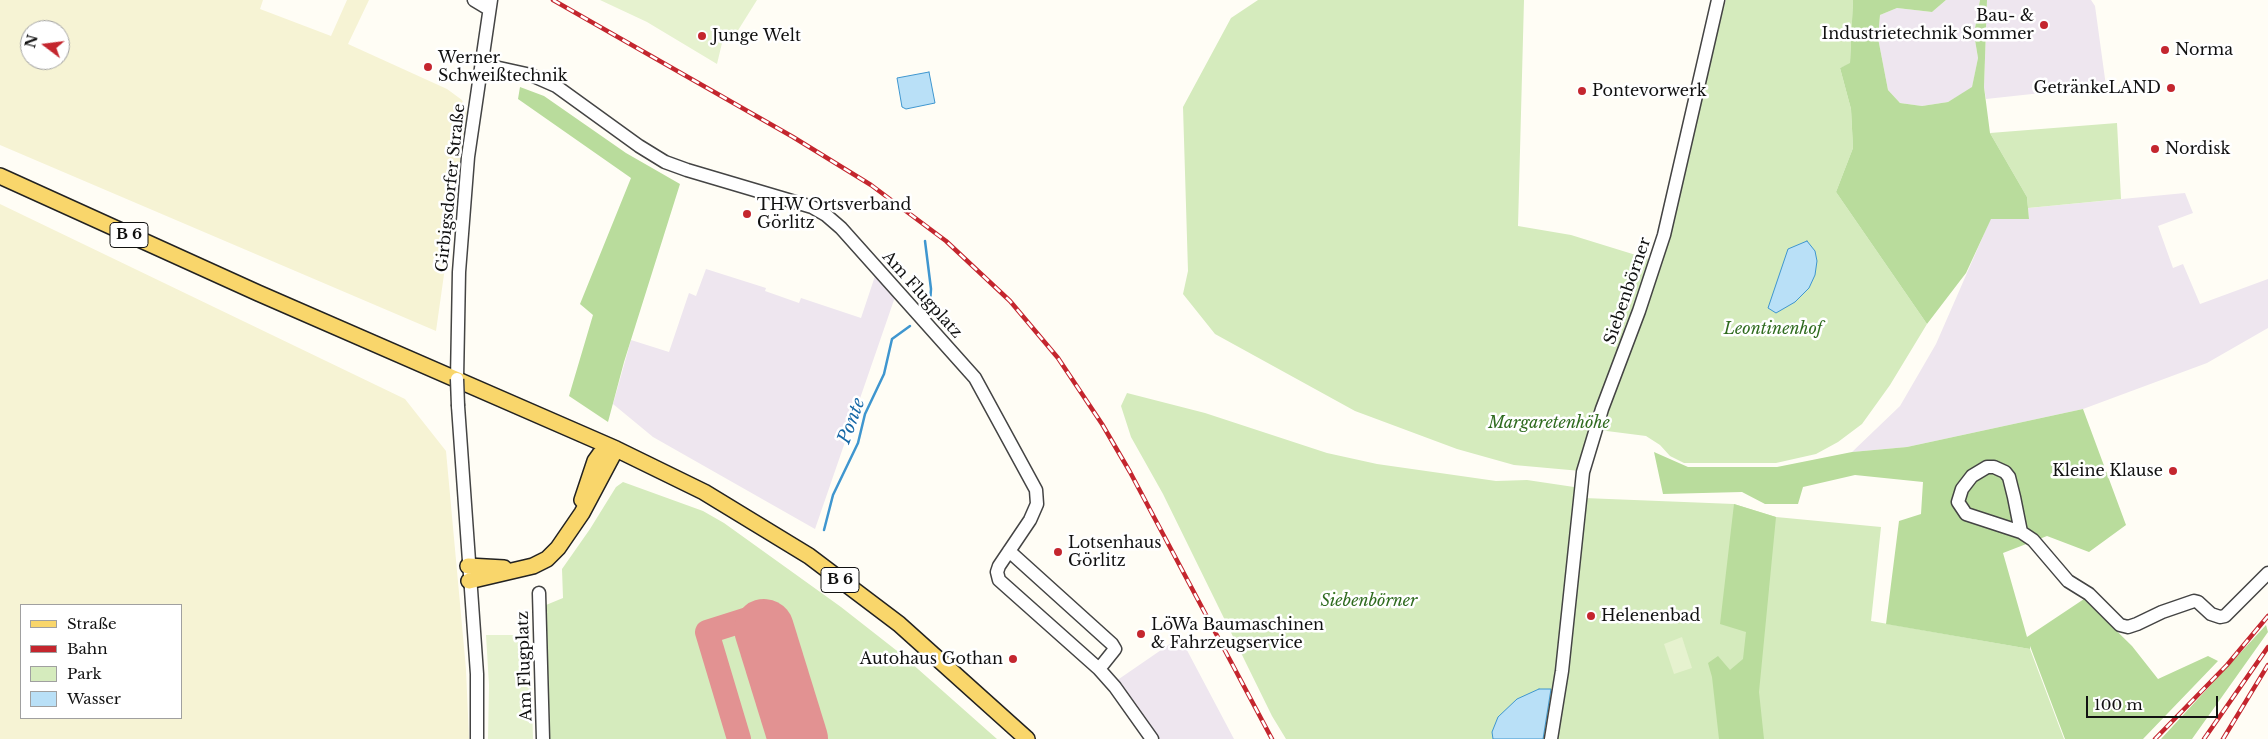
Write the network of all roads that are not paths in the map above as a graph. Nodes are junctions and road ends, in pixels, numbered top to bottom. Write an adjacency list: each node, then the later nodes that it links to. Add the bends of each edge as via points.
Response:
1 (474, 0): 3 (street)
2 (1718, 0): 20 (street, Siebenbörner, via 1664,235 1583,472 1562,670)
3 (490, 5): 4 (street, Girbigsdorfer Straße)
4 (481, 64): 11 (street, Am Flugplatz, via 531,75 556,86 665,162 826,214 975,378 1031,479 1036,490 1036,504 1030,520); 12 (street, Girbigsdorfer Straße, bridge, via 463,216 457,350)
5 (0, 176): 6 (main road, B 6)
6 (576, 433): 7 (main road, B 6); 8 (main road, via 588,455)
7 (616, 449): 8 (main road, via 600,454); 9 (main road); 18 (main road, B 6, via 704,492 809,556 898,624)
8 (590, 472): 9 (main road)
9 (575, 521): 12 (main road, via 558,548 533,566)
10 (2021, 532): 10 (street, via 2005,472 1987,467 1972,476 1959,496 1961,508 1973,517); 13 (street, via 2033,540 2068,581 2099,602 2120,626 2128,627 2194,601 2212,614 2226,616)
11 (1009, 552): 15 (street, Am Flugplatz, via 997,572 999,580); 15 (street, via 1112,644 1115,649)
12 (469, 573): 16 (street, via 477,674)
13 (2268, 573)
14 (539, 593): 17 (street, Am Flugplatz)
15 (1099, 669): 19 (street, Am Flugplatz)
16 (477, 739)
17 (543, 739)
18 (1027, 739)
19 (1152, 739)
20 (1551, 739)

